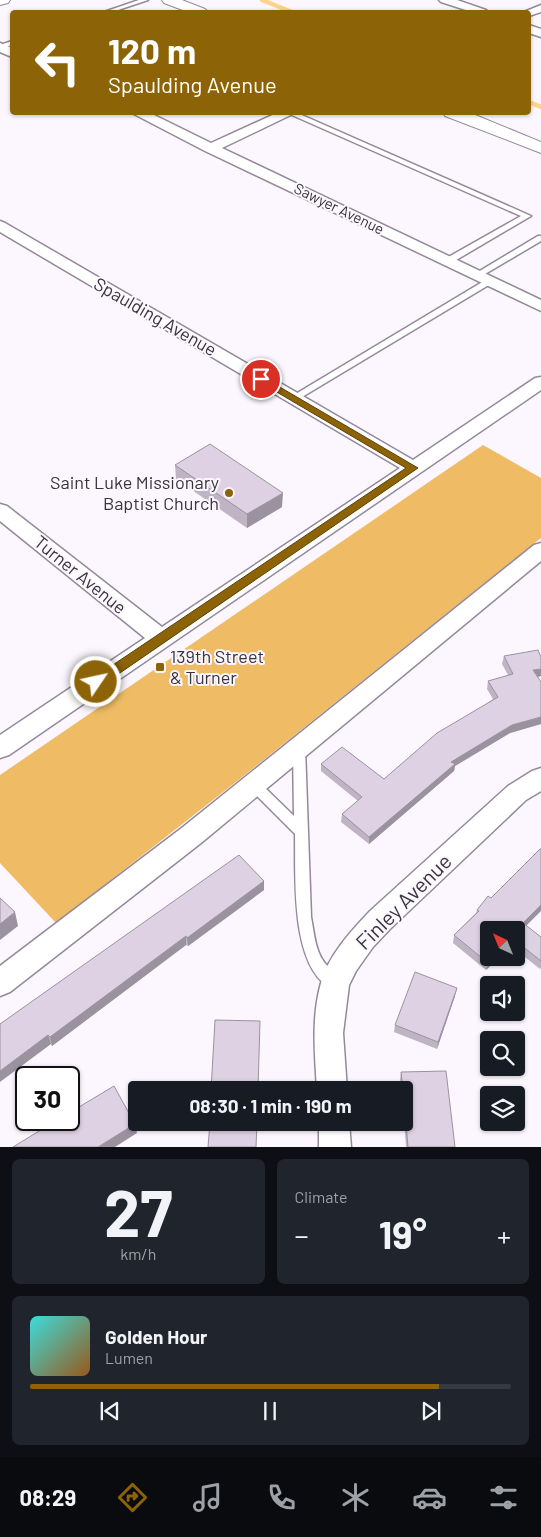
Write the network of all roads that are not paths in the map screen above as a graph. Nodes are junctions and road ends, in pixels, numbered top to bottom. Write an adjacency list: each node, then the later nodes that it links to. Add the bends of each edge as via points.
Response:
1 (146, 0): 4 (lane)
2 (169, 0): 5 (main road)
3 (445, 0): 6 (street)
4 (114, 10)
5 (195, 10)
6 (476, 10)
7 (142, 115): 11 (street, Sawyer Avenue)
8 (284, 115): 11 (street)
9 (294, 115): 15 (lane, via 527,216)
10 (458, 115): 12 (main road)
11 (210, 148): 15 (street, Sawyer Avenue)
12 (541, 148)
13 (0, 226): 19 (street, Spaulding Avenue)
14 (541, 238): 16 (lane)
15 (448, 261): 16 (street, Sawyer Avenue)
16 (483, 278): 17 (street, Sawyer Avenue); 19 (lane)
17 (541, 306)
18 (541, 382): 20 (street)
19 (294, 398): 20 (street, Spaulding Avenue)
20 (413, 468): 23 (street)
21 (0, 511): 23 (street, Turner Avenue)
22 (541, 550): 24 (street)
23 (161, 639): 25 (street)
24 (300, 747): 27 (street); 28 (lane)
25 (0, 748)
26 (541, 778): 30 (street, Finley Avenue, via 517,793 380,920 363,938)
27 (253, 785): 28 (lane); 29 (street)
28 (302, 832): 30 (lane, via 304,917 309,944 318,966)
29 (0, 982)
30 (335, 983): 31 (street, Finley Avenue, via 328,1033)
31 (331, 1081)
32 (335, 1131): 33 (street)
33 (336, 1147)

